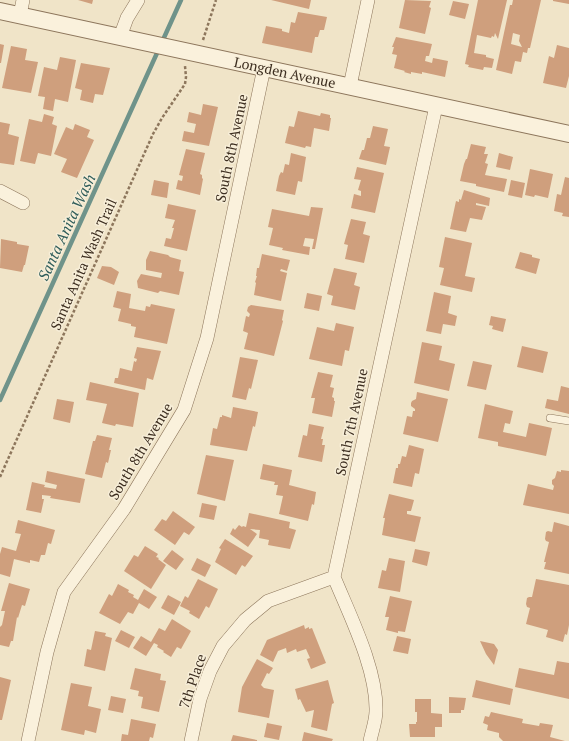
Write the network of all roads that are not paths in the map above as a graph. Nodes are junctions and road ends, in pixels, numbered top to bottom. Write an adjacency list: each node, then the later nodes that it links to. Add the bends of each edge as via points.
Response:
1 (138, 0): 5 (street, via 127,18)
2 (368, 0): 7 (street)
3 (22, 8): 4 (street, Longden Avenue); 5 (street, Longden Avenue)
4 (0, 11)
5 (120, 37): 6 (street, Longden Avenue, via 152,44 182,56)
6 (264, 68): 7 (street, Longden Avenue); 15 (street, South 8th Avenue, via 207,338 184,410 124,509 64,592 47,652)
7 (350, 86): 8 (street, Longden Avenue)
8 (436, 106): 9 (street, Longden Avenue); 14 (street, South 7th Avenue)
9 (569, 134)
10 (0, 191): 11 (street)
11 (23, 203)
12 (550, 418): 13 (lane)
13 (569, 422)
14 (334, 577): 16 (street, 7th Place, via 268,601 245,620 223,646 210,671 200,699); 17 (street, via 373,679 376,712)
15 (28, 741)
16 (191, 741)
17 (370, 741)

